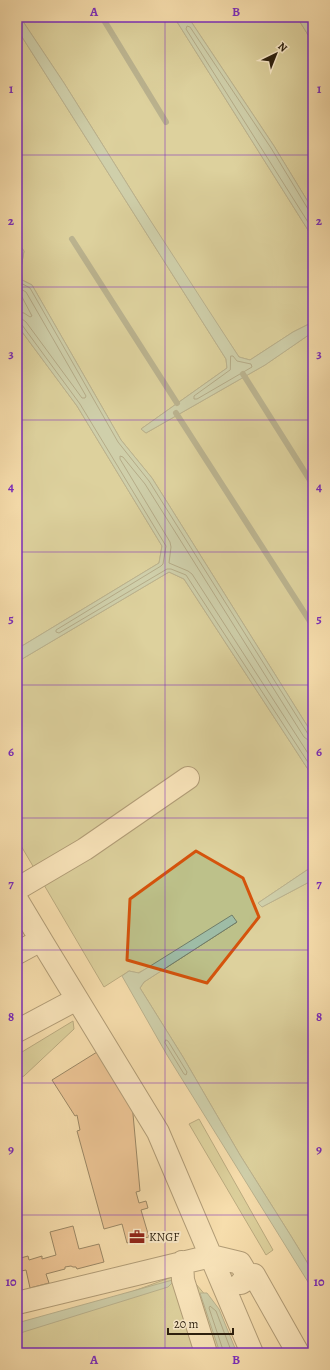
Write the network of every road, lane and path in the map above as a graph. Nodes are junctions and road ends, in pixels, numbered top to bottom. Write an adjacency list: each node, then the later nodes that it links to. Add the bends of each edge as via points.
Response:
1 (188, 778): 2 (lane, via 85,849)
2 (17, 889)
3 (17, 900): 4 (lane)
4 (41, 940): 5 (lane); 6 (lane)
5 (17, 953)
6 (77, 999): 7 (lane); 8 (lane, via 158,1132)
7 (17, 1031)
8 (211, 1256): 9 (lane); 10 (lane, via 240,1263); 11 (lane)
9 (182, 1262): 12 (lane); 13 (lane, via 183,1280)
10 (249, 1278): 11 (lane); 15 (lane, via 254,1275)
11 (226, 1292): 14 (lane)
12 (17, 1302)
13 (206, 1353)
14 (252, 1353)
15 (298, 1353)

